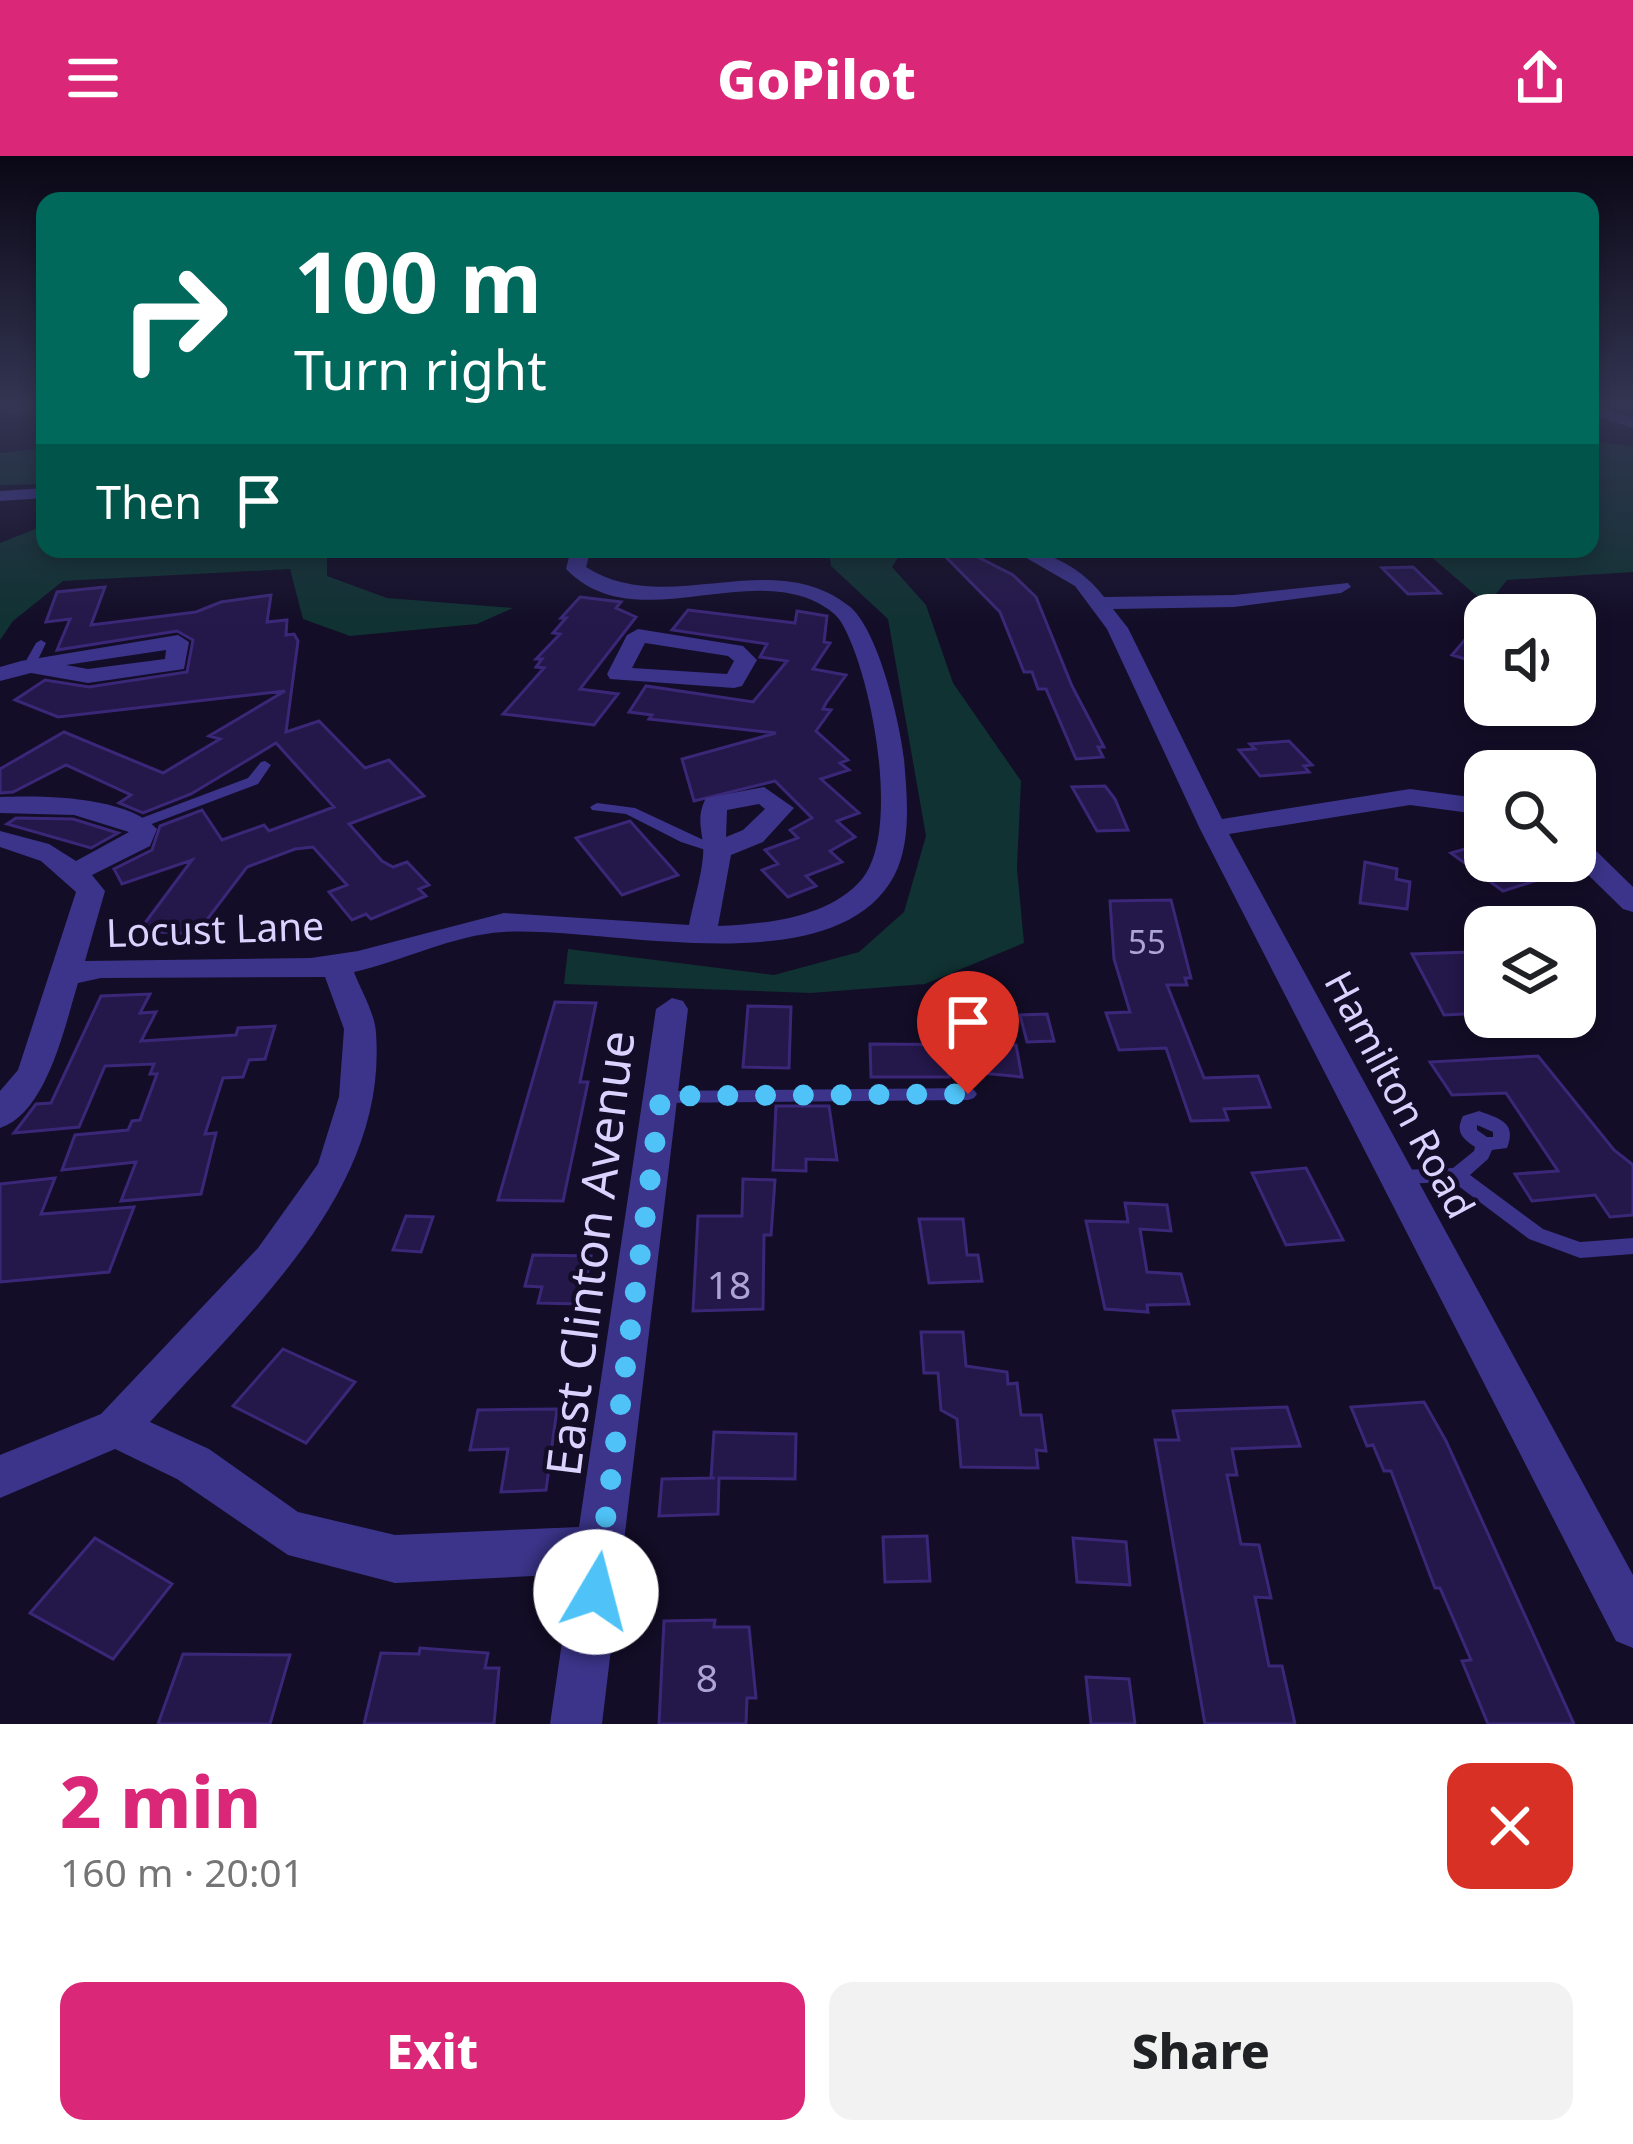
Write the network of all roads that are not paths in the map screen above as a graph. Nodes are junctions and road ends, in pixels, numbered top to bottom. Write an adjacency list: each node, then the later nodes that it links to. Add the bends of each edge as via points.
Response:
1 (36, 494): 2 (street)
2 (0, 496)
3 (579, 558): 6 (street, Locust Lane, via 576,569 586,580)
4 (1038, 558): 7 (street, Hamilton Road, via 1082,582)
5 (1341, 587): 7 (street, via 1234,601)
6 (645, 592): 8 (street, via 649,609); 23 (street, Locust Lane, via 773,583 817,595 849,615 890,742 894,831 872,887 821,917 764,933)
7 (1099, 603): 17 (street, Hamilton Road)
8 (638, 635): 8 (street, via 618,674 734,681 744,670 746,660 735,651)
9 (41, 643): 10 (lane)
10 (29, 667): 10 (street, via 77,655 178,642 176,664 88,676); 11 (street)
11 (0, 674)
12 (265, 765): 16 (lane, via 253,781)
13 (1464, 804): 17 (street, via 1410,796 1357,801 1311,817)
14 (0, 805): 16 (street, via 57,805)
15 (597, 807): 19 (lane, via 632,807)
16 (136, 825): 21 (street, Locust Lane, via 144,829 140,840)
17 (1214, 829): 32 (street, Hamilton Road)
18 (0, 839): 21 (street, Locust Lane, via 33,843)
19 (718, 850): 23 (street)
20 (1596, 867): 22 (street)
21 (74, 873): 25 (street, Locust Lane, via 91,891)
22 (1633, 903)
23 (702, 933): 24 (street, Locust Lane, via 500,922)
24 (337, 966): 25 (street, Locust Lane, via 101,968); 34 (street, via 360,1029 356,1097 335,1169 272,1259)
25 (65, 976): 29 (street, via 33,1073)
26 (672, 1010): 28 (street, East Clinton Avenue)
27 (968, 1094): 28 (lane)
28 (661, 1096): 36 (street, East Clinton Avenue)
29 (0, 1114)
30 (1484, 1144): 31 (lane)
31 (1457, 1175): 32 (lane); 33 (lane, via 1536,1234 1580,1250)
32 (1397, 1178): 37 (street, Hamilton Road)
33 (1633, 1246)
34 (116, 1428): 35 (street); 36 (street, via 193,1464 288,1532 331,1543 395,1558)
35 (0, 1477)
36 (603, 1549): 38 (street, East Clinton Avenue)
37 (1633, 1624)
38 (576, 1724)

